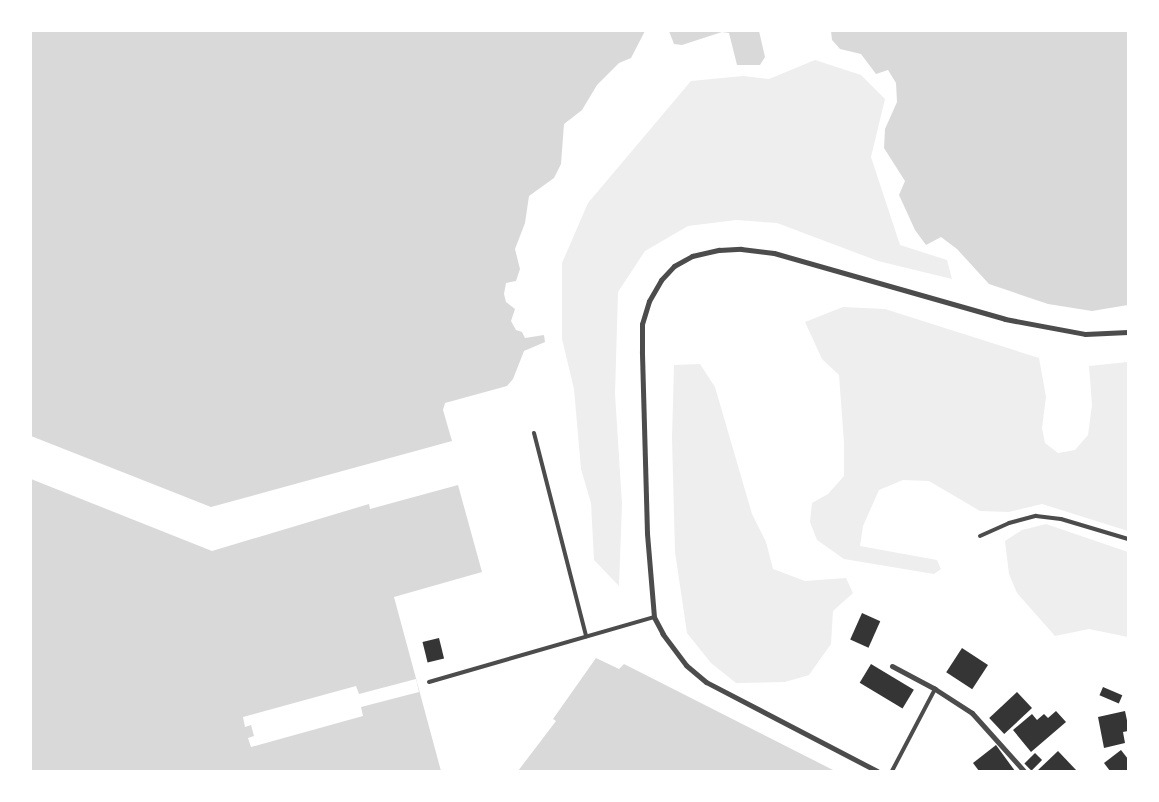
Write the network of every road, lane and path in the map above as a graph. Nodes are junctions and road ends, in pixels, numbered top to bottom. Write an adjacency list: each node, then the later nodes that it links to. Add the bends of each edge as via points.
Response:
1 (1128, 332): 5 (street, via 1085,334 1005,319 774,253 719,250 692,256 674,266 649,301 642,324 648,534)
2 (534, 433): 6 (lane)
3 (980, 536): 4 (lane, via 1036,516 1061,519)
4 (1128, 539)
5 (654, 617): 6 (lane); 10 (street, via 686,665 706,682)
6 (586, 636): 8 (lane)
7 (892, 666): 9 (street)
8 (429, 682)
9 (935, 689): 11 (lane); 12 (street, via 972,713)
10 (878, 771)
11 (892, 771)
12 (1024, 771)

